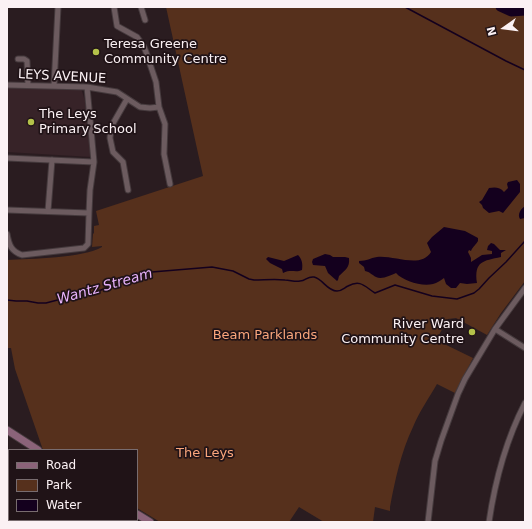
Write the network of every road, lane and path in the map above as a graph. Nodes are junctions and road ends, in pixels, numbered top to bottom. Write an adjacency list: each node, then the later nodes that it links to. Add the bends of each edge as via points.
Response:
1 (58, 7): 8 (street)
2 (114, 7): 11 (street, via 117,26 137,37 144,47 156,82)
3 (142, 7): 4 (street)
4 (145, 20)
5 (18, 58): 7 (street, via 27,61)
6 (7, 85): 7 (street, LEYS AVENUE)
7 (28, 85): 8 (street, LEYS AVENUE)
8 (54, 86): 9 (street, LEYS AVENUE)
9 (87, 87): 10 (street, LEYS AVENUE, via 117,92); 14 (street)
10 (127, 99): 11 (street, LEYS AVENUE, via 140,107); 16 (street, via 111,127 110,138 113,152 122,162)
11 (159, 107): 15 (street, via 165,124 164,154)
12 (7, 158): 13 (street)
13 (52, 160): 14 (street); 18 (street)
14 (94, 162): 19 (street)
15 (170, 184)
16 (128, 190)
17 (7, 210): 18 (street)
18 (48, 212): 19 (street)
19 (89, 213): 20 (street, via 88,244 84,248 22,255 12,250 8,244)
20 (7, 234)
21 (525, 288): 22 (street)
22 (495, 329): 23 (street); 29 (street, via 465,379 440,441 435,461)
23 (525, 348)
24 (525, 403): 30 (street, via 504,454)
25 (7, 430): 26 (main road)
26 (36, 449)
27 (138, 515): 28 (main road)
28 (150, 522)
29 (428, 522)
30 (489, 522)

